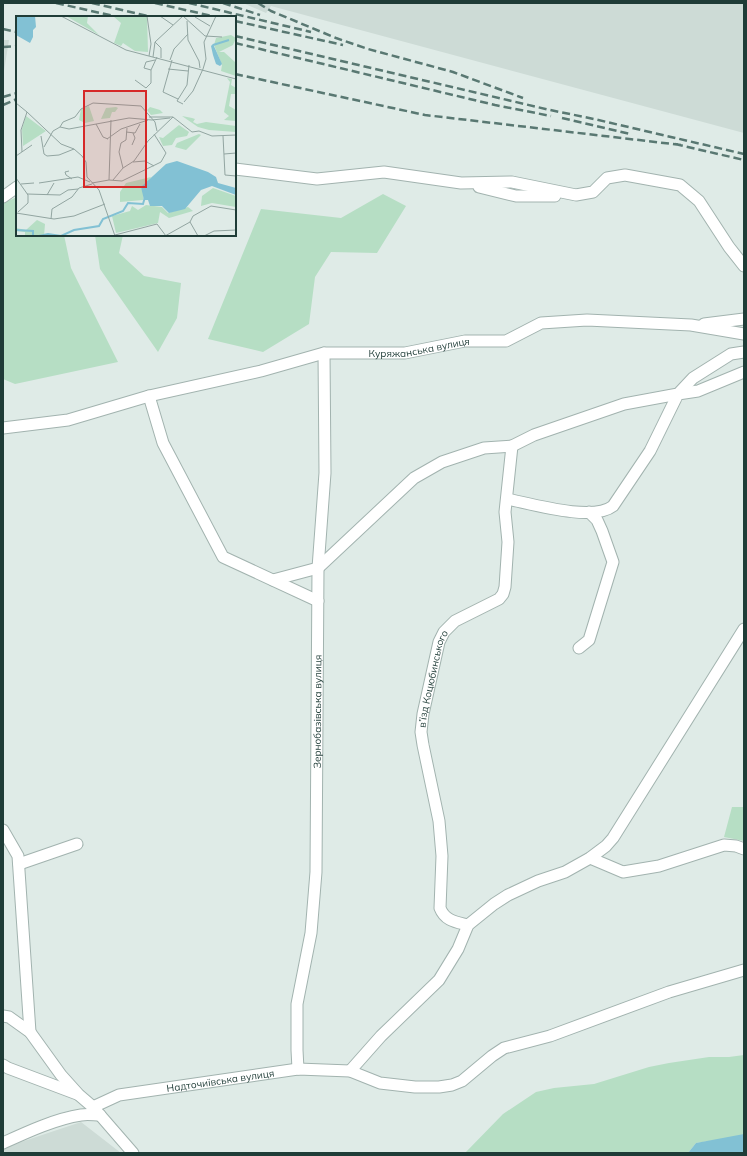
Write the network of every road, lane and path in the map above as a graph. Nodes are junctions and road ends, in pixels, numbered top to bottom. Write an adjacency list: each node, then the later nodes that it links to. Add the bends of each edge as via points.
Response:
1 (236, 169): 4 (street, via 317,179 384,172 461,183 512,182 576,195 593,192 607,178 625,175 680,185 699,201 728,247)
2 (16, 188): 3 (street)
3 (3, 197)
4 (744, 266)
5 (744, 319): 6 (street)
6 (691, 325): 7 (street); 9 (street, Куряжанська вулиця, via 587,320 541,323 506,341 465,341 405,353)
7 (744, 334)
8 (744, 352): 11 (street, via 730,354 694,378)
9 (324, 353): 12 (street, Куряжанська вулиця, via 261,371); 17 (street, Зернобазівська вулиця, via 325,473)
10 (744, 372): 11 (street, via 698,391)
11 (678, 394): 14 (street, via 624,404 534,435); 16 (street, via 650,451 613,506 607,510)
12 (149, 396): 13 (street, Куряжанська вулиця, via 68,420); 18 (street, via 163,443 224,557)
13 (3, 428)
14 (512, 446): 15 (street, в’їзд Коцюбинського); 17 (street, via 484,448 442,462 414,478)
15 (507, 499): 16 (street, via 568,511); 27 (street, в’їзд Коцюбинського, via 505,512 508,542 503,594 499,599 455,621 444,632 429,681 421,732 439,821 442,856 440,908 446,918)
16 (589, 512): 21 (street, via 597,520 602,531 612,568 589,640)
17 (318, 568): 18 (street); 19 (street, Зернобазівська вулиця)
18 (273, 580): 19 (street)
19 (318, 601): 32 (street, Зернобазівська вулиця, via 316,872 311,933 297,1004)
20 (744, 629): 25 (street, via 619,830 606,846)
21 (580, 648)
22 (3, 830): 26 (street, via 18,856)
23 (77, 844): 26 (street)
24 (744, 849): 25 (street, via 724,845 659,866 623,872)
25 (590, 858): 27 (street, via 565,872 508,895)
26 (18, 864): 30 (street)
27 (468, 926): 33 (street, via 458,949 439,980 381,1036)
28 (744, 970): 33 (street, Надточиївська вулиця, via 669,992 550,1036 504,1048 462,1081 452,1085 415,1087 380,1083)
29 (3, 1016): 30 (street, via 10,1017)
30 (30, 1032): 34 (street, via 61,1076)
31 (3, 1065): 34 (street)
32 (298, 1069): 33 (street, Надточиївська вулиця); 35 (street, Надточиївська вулиця, via 119,1095)
33 (350, 1071)
34 (79, 1095): 35 (street)
35 (96, 1111): 36 (street, via 69,1117); 37 (street)
36 (3, 1142)
37 (132, 1153)

